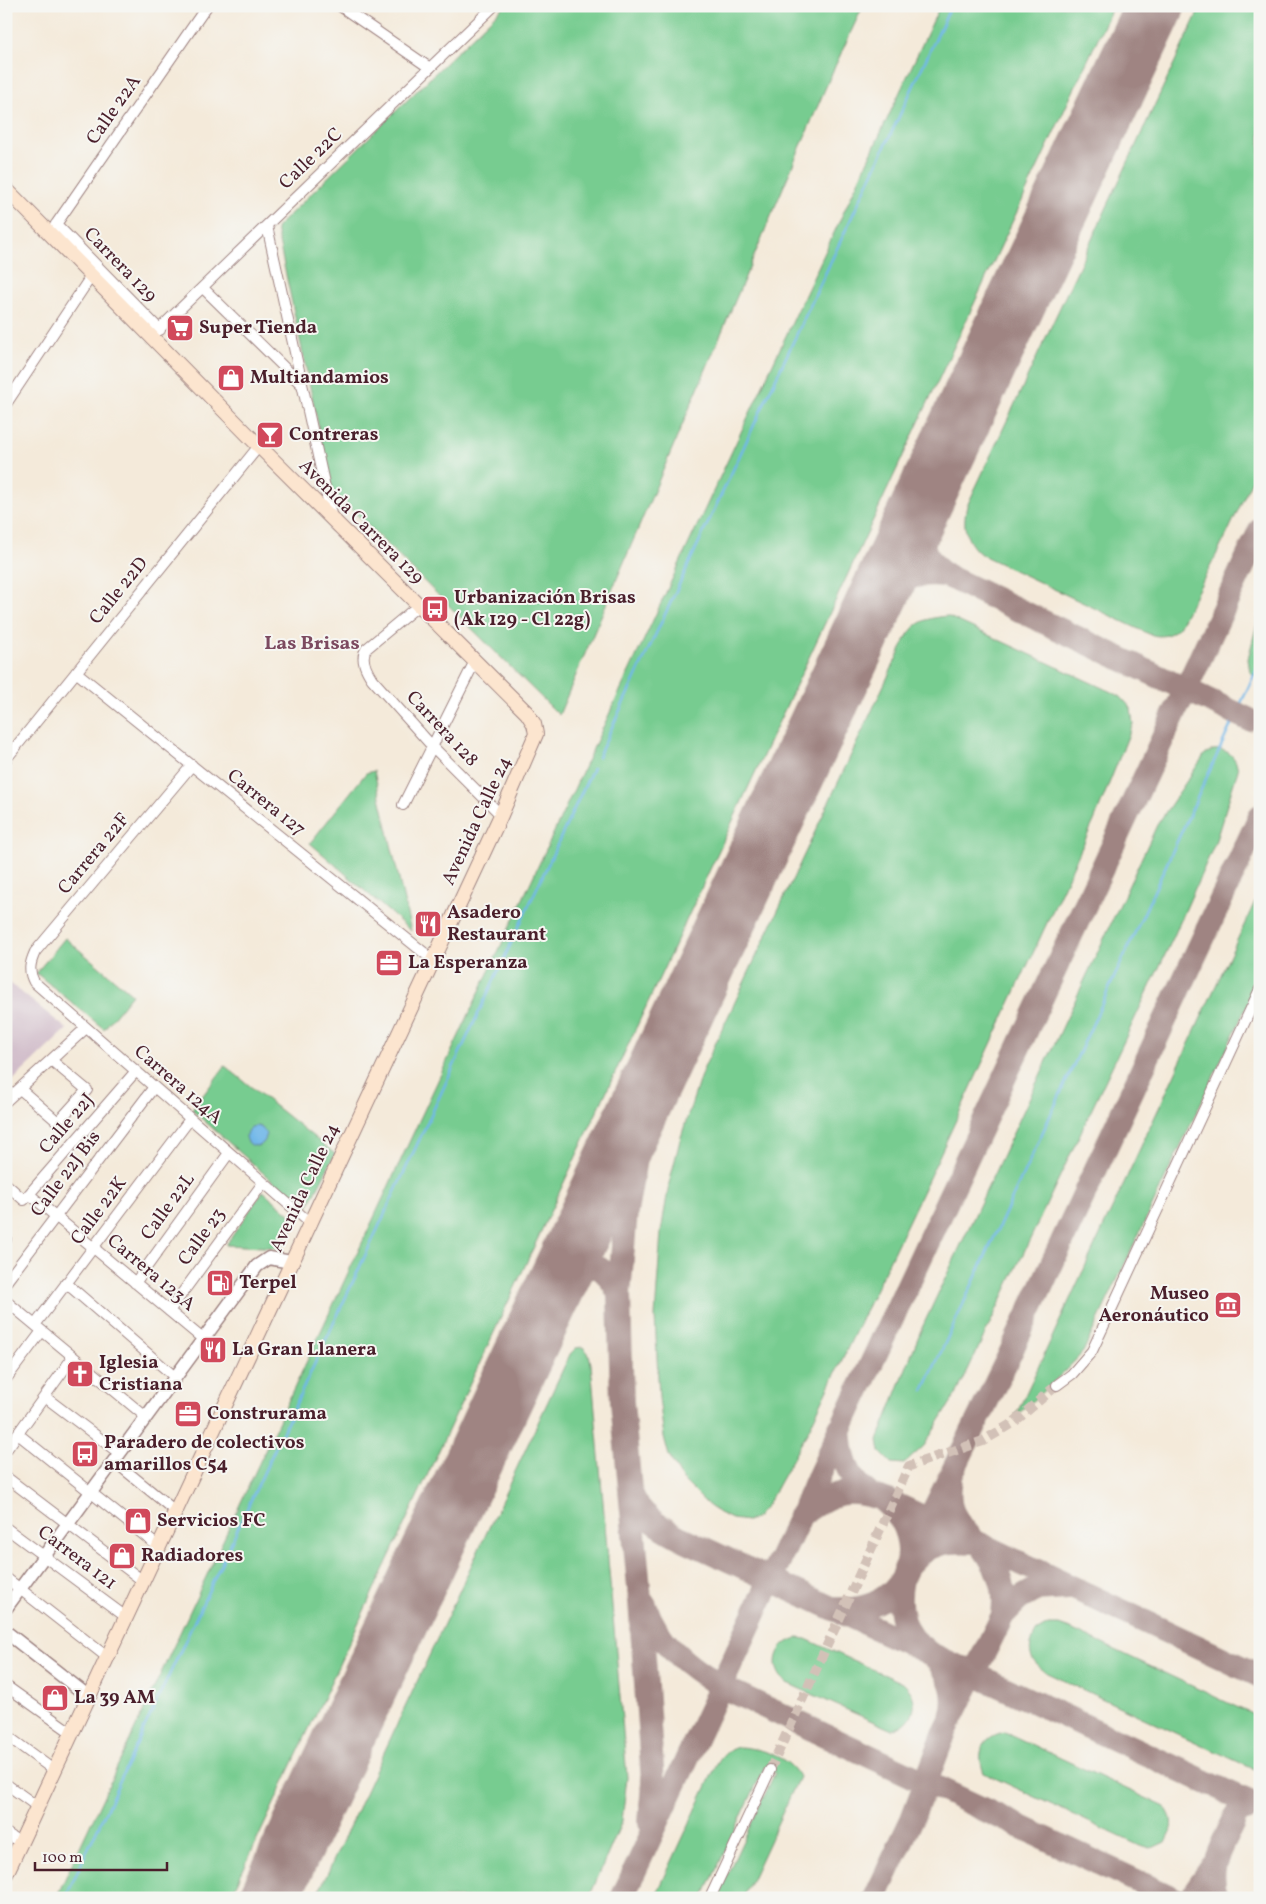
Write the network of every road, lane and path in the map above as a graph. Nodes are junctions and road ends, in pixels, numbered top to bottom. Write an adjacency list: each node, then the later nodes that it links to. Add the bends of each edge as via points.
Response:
1 (207, 6): 7 (street, Calle 22A)
2 (340, 6): 4 (street)
3 (494, 6): 4 (street, Calle 22C)
4 (430, 68): 6 (street, Calle 22C)
5 (6, 189): 7 (main road, Avenida Carrera 129)
6 (267, 226): 9 (street, Calle 22C); 11 (street)
7 (53, 228): 8 (main road, Avenida Carrera 129); 10 (street, Carrera 129)
8 (92, 275): 10 (main road, Avenida Carrera 129); 12 (street)
9 (203, 288): 10 (street, Calle 22C); 11 (street)
10 (156, 333): 13 (main road, Avenida Carrera 129)
11 (303, 386): 14 (street)
12 (6, 404)
13 (259, 446): 14 (main road, Avenida Carrera 129); 17 (street, Calle 22D)
14 (332, 519): 15 (main road, Avenida Carrera 129)
15 (419, 605): 16 (main road, Avenida Carrera 129); 19 (street, Carrera 128, via 366,649 364,662 372,679)
16 (475, 661): 18 (main road, Avenida Carrera 129, via 527,713); 19 (street)
17 (76, 672): 20 (street, Calle 22D); 21 (street, Carrera 127)
18 (536, 734): 23 (main road, Avenida Calle 24)
19 (432, 746): 22 (street); 23 (street, Carrera 128)
20 (6, 759)
21 (192, 765): 24 (street, Carrera 127); 25 (street, Carrera 22F, via 35,952)
22 (403, 805)
23 (501, 815): 24 (main road, Avenida Calle 24)
24 (433, 960): 39 (main road, Avenida Calle 24)
25 (29, 969): 27 (street, Carrera 124A, via 34,982)
26 (1260, 989): 52 (street, via 1092,1351 1072,1374)
27 (86, 1028): 28 (street); 29 (street, Carrera 124A)
28 (51, 1060): 31 (street); 31 (street, via 87,1090 58,1122)
29 (136, 1071): 30 (street, Carrera 124A); 37 (street, Calle 22J)
30 (154, 1087): 33 (street, Carrera 124A); 38 (street, Calle 22J Bis)
31 (20, 1089): 32 (street)
32 (6, 1101)
33 (190, 1119): 34 (street, Carrera 124A); 40 (street, Calle 22K)
34 (229, 1153): 35 (street, Carrera 124A); 44 (street, Calle 22L)
35 (263, 1183): 39 (street, Carrera 124A); 46 (street, Calle 23)
36 (6, 1184): 37 (street, Carrera 123A)
37 (27, 1197): 38 (street, Carrera 123A)
38 (56, 1217): 40 (street, Carrera 123A); 42 (street, Calle 22J Bis)
39 (310, 1223): 41 (main road, Avenida Calle 24)
40 (93, 1248): 43 (street, Calle 22K); 44 (street, Carrera 123A)
41 (291, 1262): 48 (street, via 269,1258 260,1262); 60 (main road, Avenida Calle 24)
42 (6, 1282)
43 (66, 1283): 47 (street, Calle 22K); 50 (street)
44 (135, 1283): 46 (street, Carrera 123A)
45 (8, 1307): 47 (street)
46 (169, 1311): 48 (street, Carrera 123A)
47 (38, 1328): 49 (street); 51 (street, Calle 22K)
48 (204, 1340): 50 (street)
49 (73, 1357): 53 (street); 54 (street)
50 (176, 1378): 54 (street)
51 (6, 1379)
52 (1057, 1385)
53 (45, 1397): 55 (street); 57 (street)
54 (146, 1417): 57 (street)
55 (18, 1434): 56 (street); 59 (street)
56 (6, 1450)
57 (117, 1457): 59 (street); 60 (street)
58 (6, 1477): 61 (street)
59 (91, 1492): 61 (street); 63 (street)
60 (175, 1511): 63 (main road, Avenida Calle 24)
61 (68, 1524): 64 (street); 66 (street)
62 (6, 1528): 64 (street, Carrera 121)
63 (159, 1547): 66 (main road, Avenida Calle 24)
64 (44, 1556): 67 (street); 69 (street, Carrera 121)
65 (6, 1578): 67 (street)
66 (143, 1581): 69 (main road, Avenida Calle 24)
67 (20, 1589): 68 (street); 71 (street)
68 (6, 1608)
69 (126, 1617): 71 (main road, Avenida Calle 24)
70 (6, 1632): 73 (street)
71 (107, 1657): 73 (main road, Avenida Calle 24)
72 (6, 1686): 74 (street)
73 (89, 1697): 74 (main road, Avenida Calle 24)
74 (72, 1733): 77 (main road, Avenida Calle 24)
75 (6, 1735): 77 (street)
76 (770, 1770): 83 (street)
77 (55, 1771): 79 (main road, Avenida Calle 24)
78 (6, 1784): 79 (street)
79 (38, 1806): 81 (main road, Avenida Calle 24)
80 (6, 1833): 81 (street)
81 (21, 1843): 82 (main road, Avenida Calle 24)
82 (6, 1874)
83 (710, 1898)

